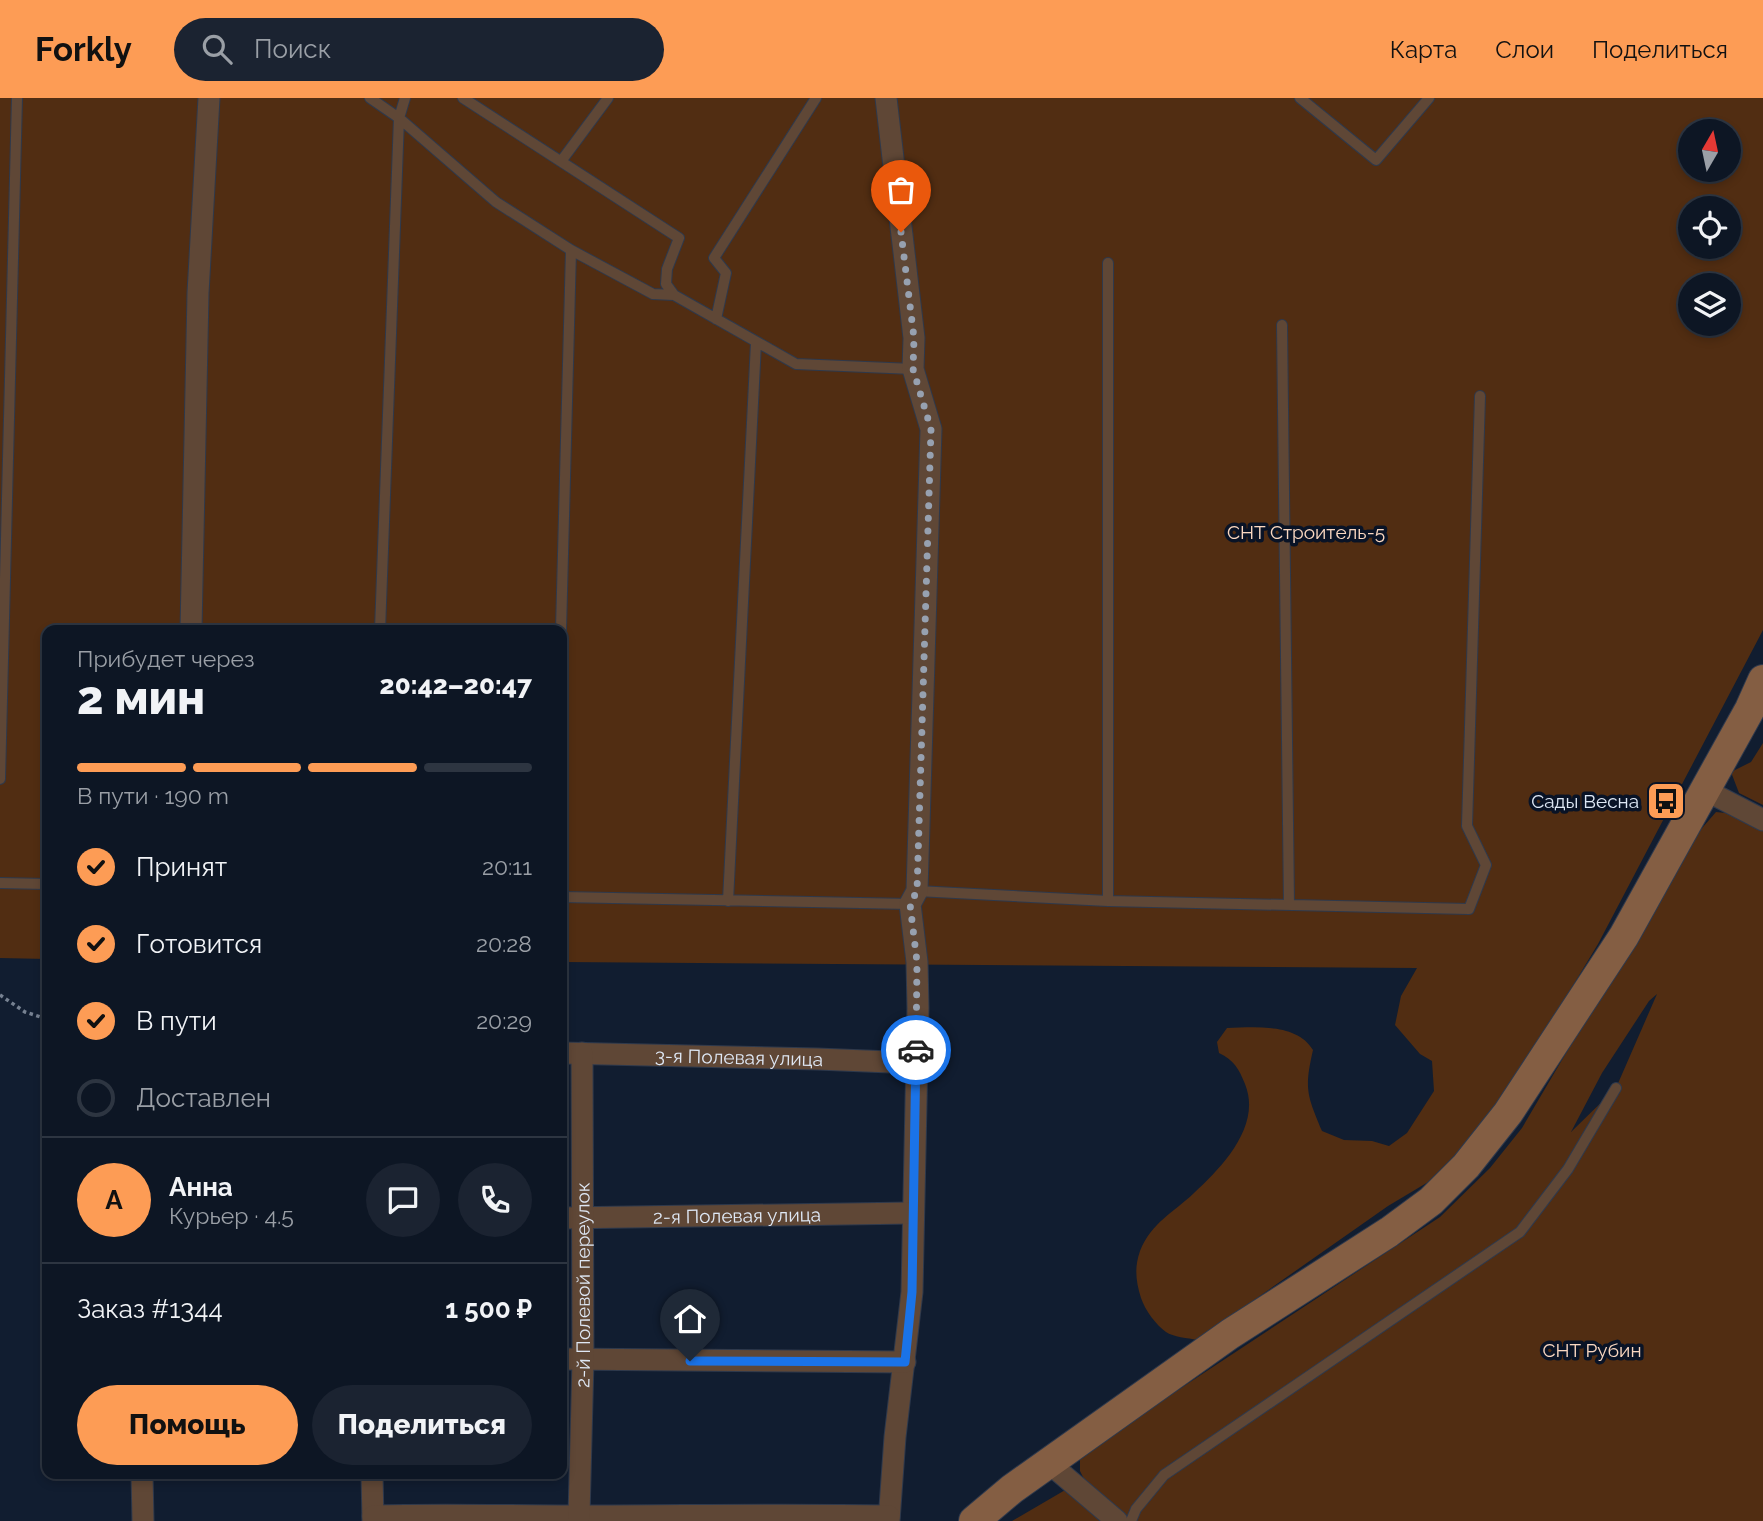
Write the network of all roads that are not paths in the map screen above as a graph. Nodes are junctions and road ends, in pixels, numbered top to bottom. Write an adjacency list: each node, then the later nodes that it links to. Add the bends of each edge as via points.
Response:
1 (17, 98): 25 (lane)
2 (209, 98): 21 (street, via 198,293)
3 (370, 98): 11 (lane)
4 (405, 98): 11 (lane)
5 (464, 98): 12 (lane)
6 (608, 98): 12 (lane)
7 (816, 98): 16 (lane, via 714,258 726,273)
8 (886, 98): 19 (street, via 914,338)
9 (1300, 98): 10 (lane, via 1376,160)
10 (1429, 98)
11 (399, 118): 13 (lane, via 496,202); 22 (lane)
12 (562, 160): 15 (lane, via 680,238 667,269 666,284)
13 (571, 250): 15 (lane, via 653,294); 23 (lane)
14 (1108, 263): 33 (lane)
15 (674, 295): 16 (lane)
16 (716, 319): 18 (lane)
17 (1282, 325): 34 (lane)
18 (756, 343): 19 (lane, via 796,364); 32 (lane)
19 (913, 369): 31 (street, via 931,429)
20 (1480, 396): 34 (lane, via 1467,826 1486,865 1469,909)
21 (191, 625)
22 (380, 625)
23 (561, 625)
24 (1763, 680): 26 (street)
25 (0, 779)
26 (1705, 790): 27 (street); 42 (street, via 1624,936 1508,1113 1466,1166 1431,1201 1389,1232 1230,1334)
27 (1763, 820)
28 (0, 883): 29 (lane)
29 (42, 884)
30 (567, 897): 32 (lane)
31 (914, 898): 32 (lane); 33 (lane); 36 (street)
32 (728, 901)
33 (1108, 901): 34 (lane)
34 (1289, 905)
35 (572, 1053): 36 (street, 3-я Полевая улица); 39 (street, 2-й Полевой переулок)
36 (915, 1063): 38 (street)
37 (1616, 1088): 53 (lane, via 1568,1169 1520,1232 1164,1475)
38 (912, 1213): 39 (street, 2-я Полевая улица); 41 (street, via 912,1292)
39 (571, 1218): 40 (street, 2-й Полевой переулок)
40 (572, 1360): 41 (street); 45 (street, 2-й Полевой переулок)
41 (905, 1362): 49 (street)
42 (1049, 1463): 51 (street); 52 (street)
43 (142, 1479): 50 (street)
44 (372, 1479): 48 (street)
45 (579, 1516): 46 (street); 47 (street)
46 (463, 1517): 48 (street)
47 (790, 1517): 49 (street)
48 (373, 1518)
49 (889, 1518)
50 (143, 1521)
51 (974, 1521)
52 (1117, 1521)
53 (1131, 1521)

